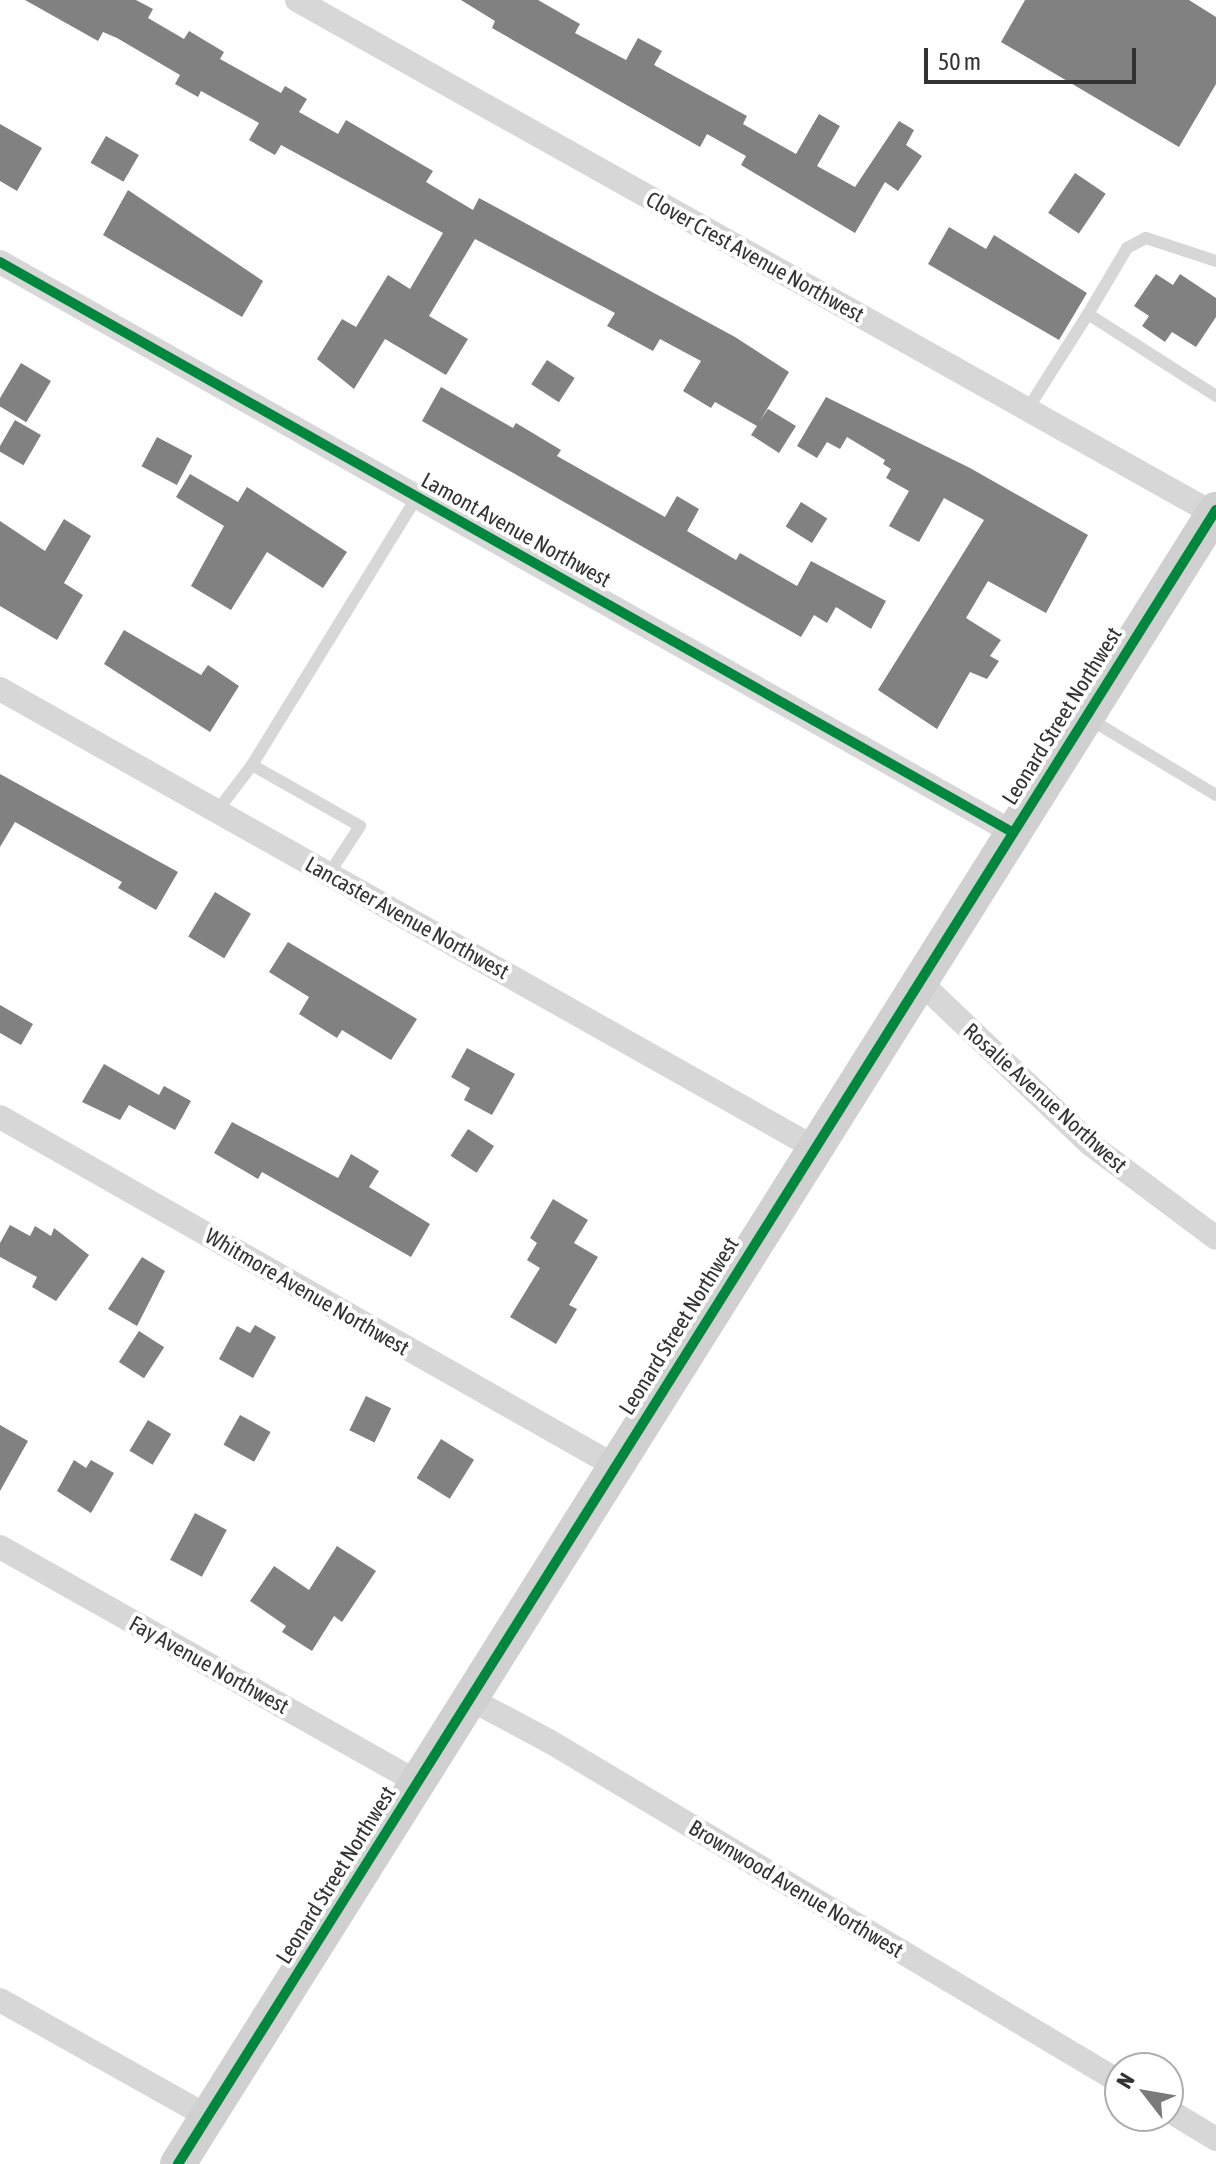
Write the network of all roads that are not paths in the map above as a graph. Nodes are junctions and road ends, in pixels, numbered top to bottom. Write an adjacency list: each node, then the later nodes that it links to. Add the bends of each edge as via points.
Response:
1 (297, 0): 6 (street, Clover Crest Avenue Northwest)
2 (1216, 261): 4 (lane, via 1146,238 1127,248)
3 (0, 262): 7 (street, Lamont Avenue Northwest)
4 (1088, 314): 5 (lane); 6 (lane)
5 (1216, 396)
6 (1027, 410): 8 (street, Clover Crest Avenue Northwest)
7 (417, 497): 11 (lane); 14 (street, Lamont Avenue Northwest)
8 (1215, 512): 10 (main road, Leonard Street Northwest)
9 (0, 689): 13 (street, Lancaster Avenue Northwest)
10 (1085, 716): 12 (lane); 14 (main road, Leonard Street Northwest)
11 (252, 765): 13 (lane); 15 (lane, via 360,826)
12 (1216, 795)
13 (217, 811): 15 (street, Lancaster Avenue Northwest)
14 (1012, 832): 16 (main road, Leonard Street Northwest)
15 (329, 874): 18 (street, Lancaster Avenue Northwest)
16 (919, 981): 18 (main road, Leonard Street Northwest); 19 (street, Rosalie Avenue Northwest, via 1090,1144)
17 (0, 1117): 20 (street, Whitmore Avenue Northwest)
18 (813, 1147): 20 (main road, Leonard Street Northwest)
19 (1216, 1238)
20 (615, 1466): 22 (main road, Leonard Street Northwest)
21 (0, 1547): 23 (street, Fay Avenue Northwest)
22 (470, 1699): 23 (main road, Leonard Street Northwest); 25 (street, Brownwood Avenue Northwest)
23 (418, 1783): 26 (main road, Leonard Street Northwest)
24 (0, 2000): 26 (street)
25 (1104, 2072)
26 (207, 2116): 29 (main road, Leonard Street Northwest)
27 (1184, 2120): 28 (street)
28 (1216, 2139)
29 (178, 2164)

